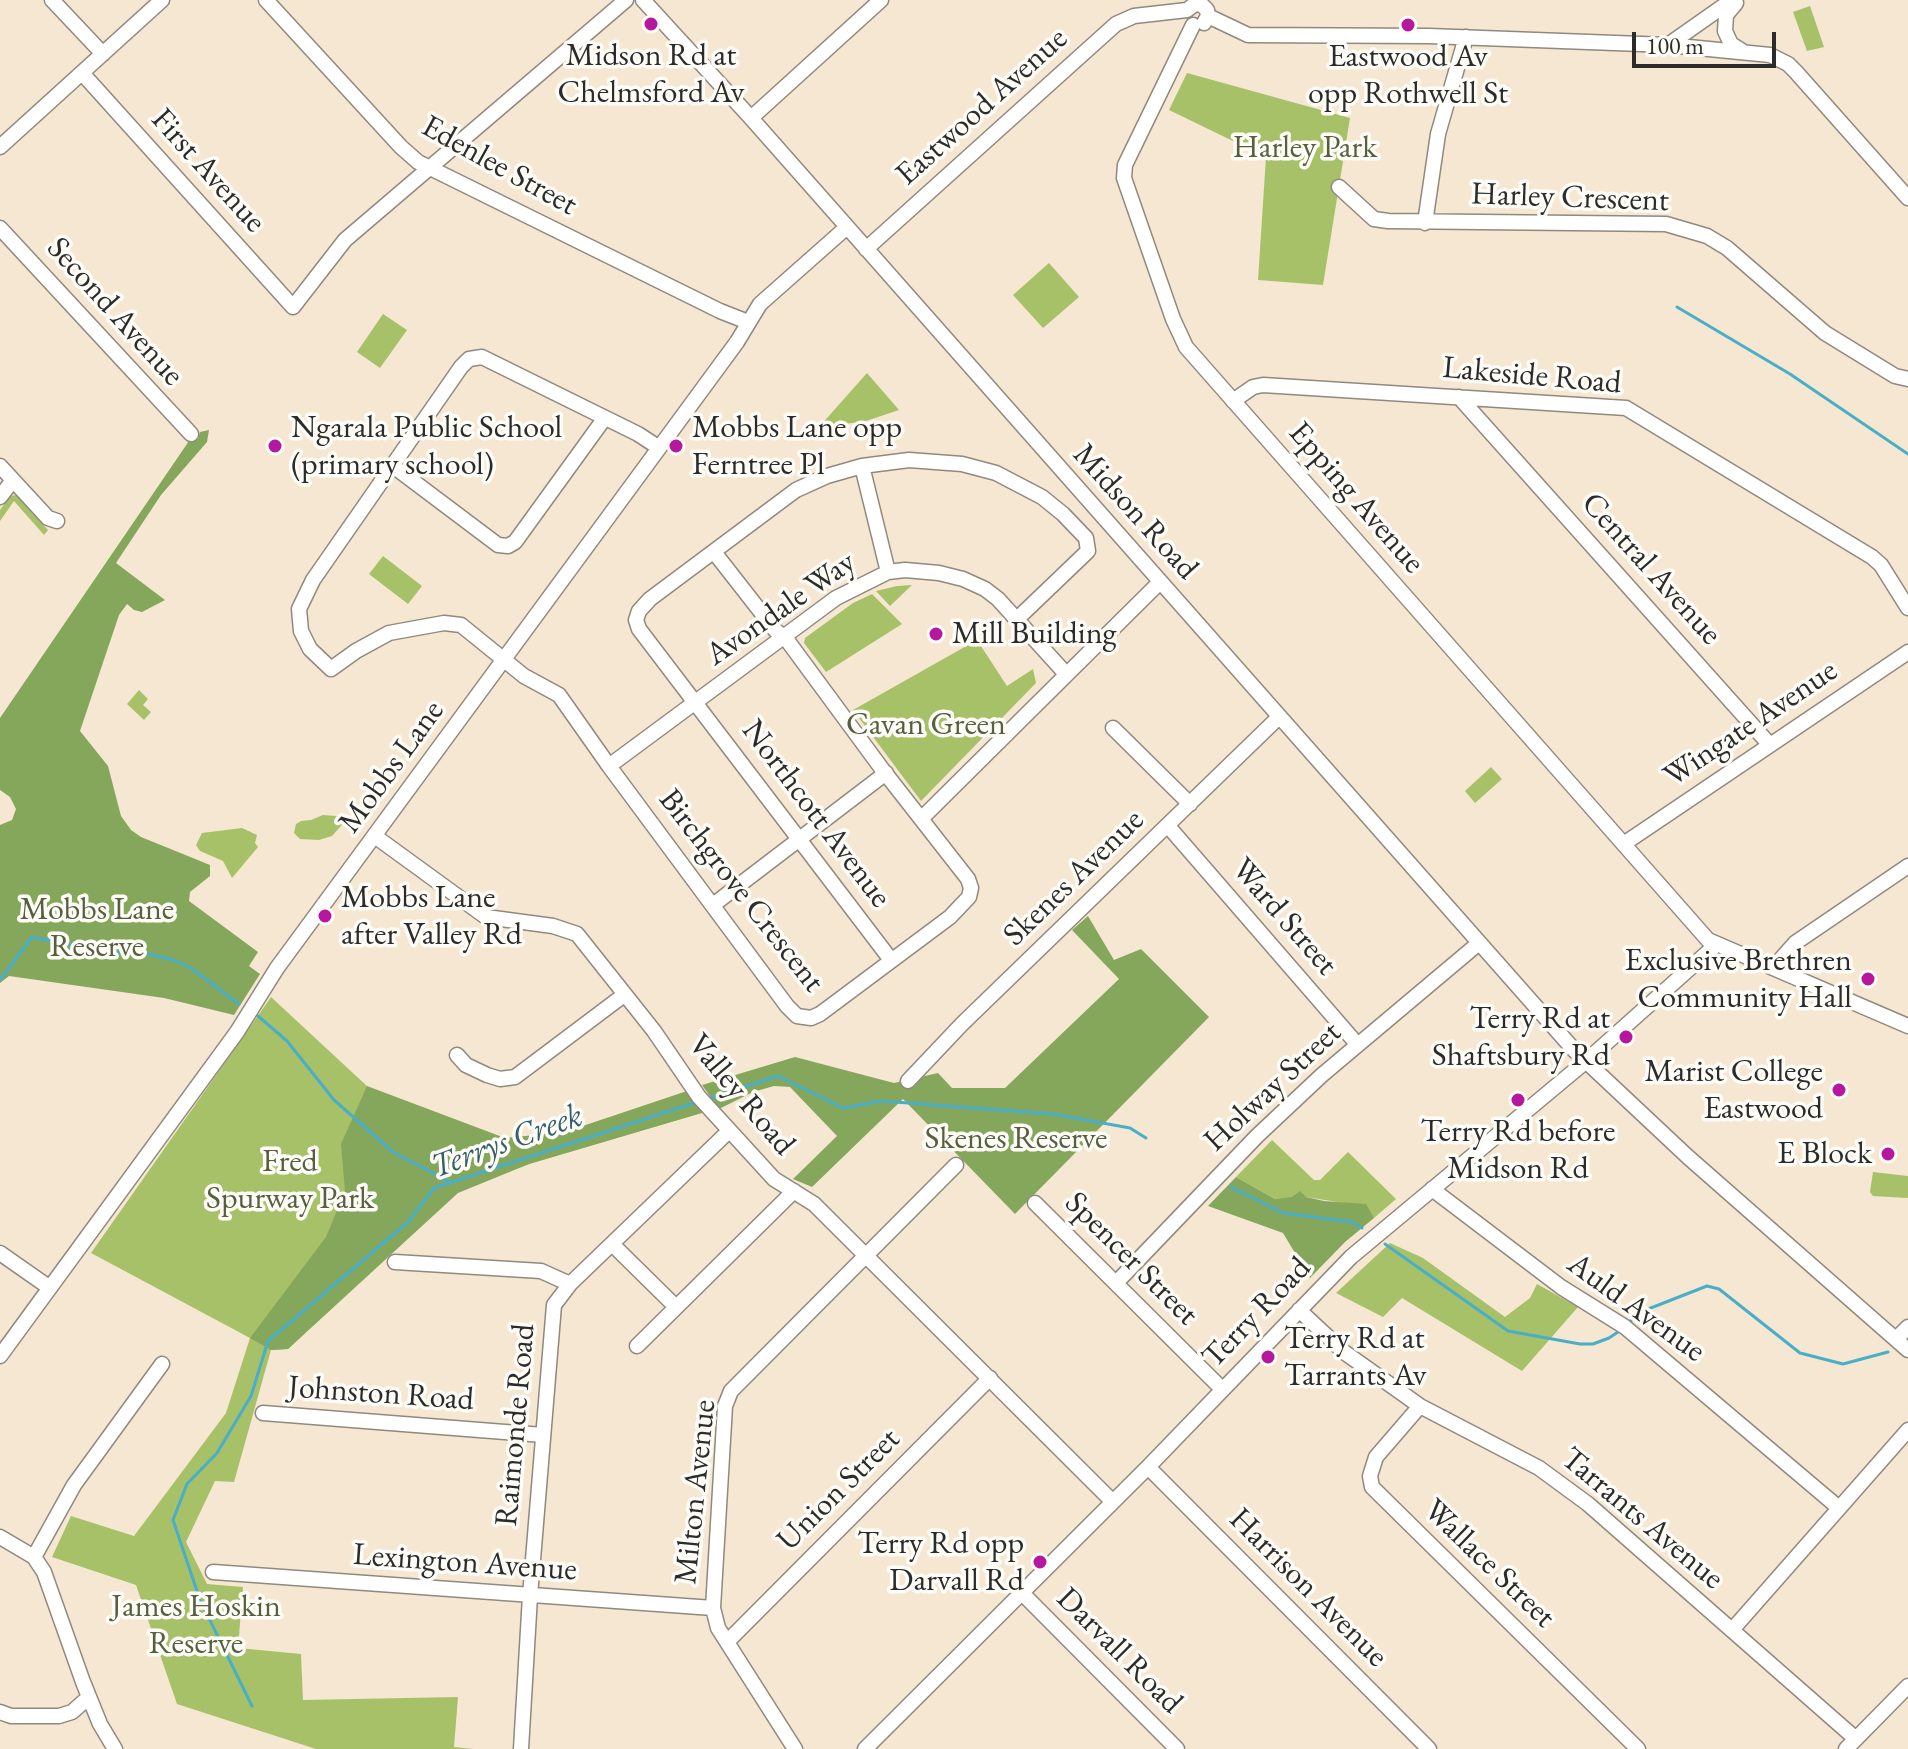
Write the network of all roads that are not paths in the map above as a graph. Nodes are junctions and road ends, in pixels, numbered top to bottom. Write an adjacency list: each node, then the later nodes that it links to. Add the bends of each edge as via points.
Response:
1 (52, 0): 15 (street)
2 (162, 0): 15 (street)
3 (266, 0): 19 (street, Edenlee Street, via 401,147)
4 (626, 0): 19 (street)
5 (643, 0): 17 (street, Midson Road)
6 (881, 0): 17 (street)
7 (1732, 0): 13 (street)
8 (1739, 0): 14 (street, via 1726,15 1725,31 1731,44)
9 (1205, 7): 10 (street, via 1195,4); 11 (street, via 1202,24); 12 (street, via 1248,35)
10 (1187, 10): 11 (street, via 1187,21); 25 (street, Eastwood Avenue, via 1134,16 1116,24)
11 (1193, 25): 30 (street, Epping Avenue, via 1125,165 1124,178 1178,333)
12 (1466, 37): 13 (street); 22 (street, via 1438,134)
13 (1668, 45): 14 (street)
14 (1746, 52): 21 (street, via 1788,64)
15 (103, 54): 16 (street)
16 (82, 73): 18 (street); 19 (street, First Avenue, via 293,307 345,240)
17 (751, 118): 23 (street, Midson Road)
18 (0, 147)
19 (429, 167): 26 (street, Edenlee Street)
20 (1339, 187): 22 (street, Harley Crescent, via 1374,219)
21 (1908, 198)
22 (1425, 223): 27 (street, Harley Crescent, via 1666,224 1707,236 1825,333)
23 (847, 227): 25 (street, Midson Road); 26 (street, Mobbs Lane, via 773,291)
24 (0, 228): 33 (street, Second Avenue)
25 (866, 249): 43 (street, Midson Road)
26 (748, 322): 34 (street, Mobbs Lane)
27 (1908, 379)
28 (1459, 397): 29 (street, Lakeside Road); 30 (street, Lakeside Road, via 1263,385); 32 (street, Central Avenue)
29 (1489, 399): 32 (street); 44 (street, Lakeside Road, via 1636,413 1872,557)
30 (1233, 401): 61 (street, Epping Avenue)
31 (604, 419): 34 (street); 36 (street, via 482,357 469,359); 36 (street, via 508,546 498,545)
32 (1490, 429): 53 (street, Central Avenue)
33 (191, 434)
34 (658, 447): 48 (street, Mobbs Lane)
35 (0, 466): 38 (street)
36 (393, 466): 48 (street, Birchgrove Crescent, via 313,580 299,609 310,649 331,669 389,633 444,623 461,625)
37 (862, 466): 41 (street, via 796,490); 42 (street); 45 (street, via 909,460 962,464 996,473 1063,514 1086,538 1088,551)
38 (13, 480): 39 (street); 40 (street)
39 (0, 497)
40 (57, 521)
41 (714, 552): 46 (street, Birchgrove Crescent); 50 (street, Northcott Avenue, via 650,599 636,620)
42 (888, 572): 45 (street, Avondale Way, via 922,570 963,579 998,599); 46 (street, Avondale Way, via 853,587)
43 (1160, 582): 49 (street); 51 (street, Midson Road)
44 (1908, 608)
45 (1017, 619): 49 (street, Avondale Way)
46 (783, 637): 50 (street, Avondale Way); 55 (street, Birchgrove Crescent)
47 (1908, 652): 53 (street, Wingate Avenue)
48 (504, 660): 54 (street, Birchgrove Crescent, via 559,695); 59 (street, Mobbs Lane)
49 (1066, 674): 57 (street)
50 (697, 702): 54 (street, Avondale Way); 60 (street, Northcott Avenue)
51 (1279, 717): 56 (street, Skenes Avenue); 64 (street, Midson Road)
52 (1113, 728): 56 (street)
53 (1770, 745): 61 (street, Wingate Avenue)
54 (609, 766): 63 (street, Birchgrove Crescent)
55 (886, 773): 57 (street, Birchgrove Crescent); 60 (street)
56 (1190, 804): 58 (street, Skenes Avenue)
57 (922, 818): 66 (street, Birchgrove Crescent, via 968,879 969,897)
58 (1168, 826): 70 (street, Ward Street); 73 (street, Skenes Avenue)
59 (376, 837): 68 (street, Valley Road, via 486,917 577,934); 85 (street, Mobbs Lane)
60 (800, 839): 63 (street); 66 (street, Northcott Avenue)
61 (1625, 843): 65 (street, Epping Avenue)
62 (1908, 866): 67 (street, via 1795,943)
63 (713, 905): 66 (street, Birchgrove Crescent, via 797,1016 820,1014)
64 (1479, 943): 70 (street, Holway Street); 72 (street, Midson Road)
65 (1717, 944): 67 (street); 72 (street, Terry Road)
66 (891, 960)
67 (1773, 968): 69 (street)
68 (624, 995): 71 (street, via 515,1077 487,1075); 74 (street, Valley Road)
69 (1908, 1026)
70 (1357, 1044): 83 (street, Holway Street, via 1257,1136)
71 (457, 1055)
72 (1585, 1062): 76 (street, Terry Road); 89 (street, Midson Road)
73 (908, 1081)
74 (729, 1131): 77 (street, Valley Road, via 774,1179); 79 (street, Raimonde Road)
75 (956, 1165): 81 (street, Milton Avenue)
76 (1432, 1189): 87 (street, Terry Road, via 1351,1257); 102 (street, Auld Avenue, via 1561,1287 1625,1327)
77 (794, 1191): 81 (street, Valley Road); 86 (street)
78 (1035, 1203): 83 (street, Spencer Street)
79 (612, 1244): 84 (street, Raimonde Road); 86 (street)
80 (0, 1253): 85 (street)
81 (866, 1256): 94 (street, Valley Road); 108 (street, Milton Avenue, via 731,1391 725,1406)
82 (395, 1262): 84 (street, via 541,1271)
83 (1116, 1283): 95 (street, Spencer Street)
84 (570, 1284): 99 (street, Raimonde Road, via 554,1305)
85 (50, 1288): 92 (street, Mobbs Lane)
86 (676, 1307): 90 (street)
87 (1299, 1310): 95 (street, Terry Road); 96 (street, Tarrants Avenue, via 1344,1352)
88 (1908, 1327): 89 (street)
89 (1896, 1339): 91 (street, Midson Road)
90 (637, 1346)
91 (1908, 1350)
92 (0, 1356)
93 (162, 1364): 104 (street, via 74,1485)
94 (990, 1378): 101 (street, Valley Road); 110 (street, Union Street)
95 (1222, 1389): 100 (street, Terry Road)
96 (1420, 1406): 109 (street, Tarrants Avenue, via 1539,1468); 121 (street, Wallace Street, via 1376,1457 1372,1487)
97 (263, 1413): 99 (street, Johnston Road)
98 (1908, 1430): 102 (street)
99 (543, 1435): 107 (street, Raimonde Road)
100 (1148, 1467): 101 (street, Terry Road); 120 (street, Harrison Avenue)
101 (1112, 1501): 106 (street, Terry Road)
102 (1839, 1508): 109 (street)
103 (0, 1537): 104 (street)
104 (34, 1557): 112 (street)
105 (213, 1572): 107 (street, Lexington Avenue)
106 (1022, 1593): 118 (street, Terry Road); 119 (street, Darvall Road)
107 (530, 1596): 108 (street, Lexington Avenue); 116 (street, Raimonde Road)
108 (713, 1608): 110 (street, Milton Avenue)
109 (1732, 1630): 114 (street, Tarrants Avenue)
110 (727, 1642): 117 (street, Milton Avenue)
111 (1908, 1686): 114 (street)
112 (89, 1697): 113 (street, via 59,1716); 115 (street)
113 (0, 1712)
114 (1851, 1744)
115 (115, 1749)
116 (521, 1749)
117 (795, 1749)
118 (865, 1749)
119 (1177, 1749)
120 (1429, 1749)
121 (1638, 1749)

